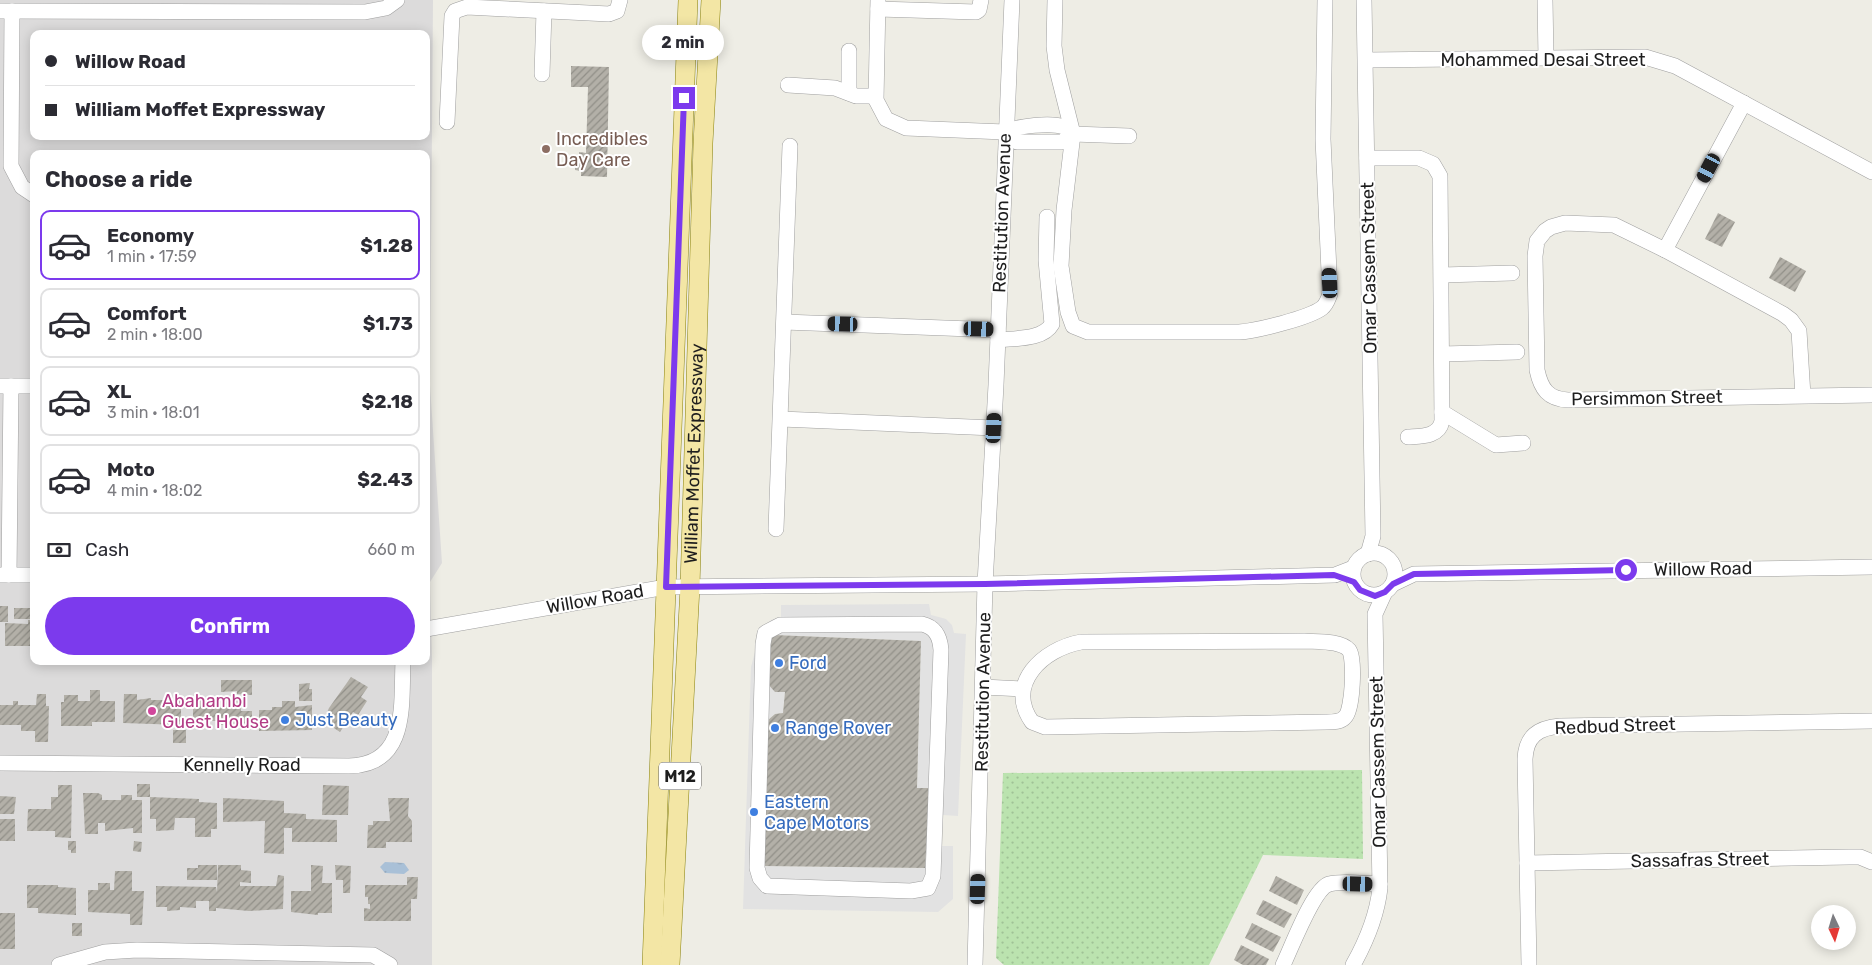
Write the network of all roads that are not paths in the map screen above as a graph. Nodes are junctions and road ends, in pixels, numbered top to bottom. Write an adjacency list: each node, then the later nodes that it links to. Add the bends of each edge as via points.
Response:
1 (397, 0): 13 (street, via 386,8 365,12)
2 (620, 0): 12 (street, via 615,13)
3 (688, 0): 57 (main road, William Moffet Expressway / M12)
4 (711, 0): 58 (main road, William Moffet Expressway / M12, via 703,143)
5 (982, 0): 11 (street, via 976,12)
6 (1012, 0): 24 (street, Restitution Avenue)
7 (1055, 0): 25 (street, via 1057,70)
8 (1324, 0): 25 (street, via 1322,139 1330,283 1327,303 1315,312 1249,332 1088,332 1073,326 1061,266)
9 (1364, 0): 17 (street, Omar Cassem Street)
10 (1545, 0): 16 (street)
11 (878, 4): 21 (street)
12 (590, 6): 14 (street)
13 (6, 11): 30 (street, via 11,166 22,187)
14 (544, 11): 18 (street); 23 (street, via 467,7 455,11 452,16)
15 (849, 51): 20 (street)
16 (1546, 58): 17 (street, Mohammed Desai Street); 22 (street, Mohammed Desai Street, via 1644,58 1675,66)
17 (1366, 60): 28 (street, Omar Cassem Street)
18 (542, 74)
19 (788, 85): 20 (street, via 835,88)
20 (849, 93): 21 (street)
21 (876, 96): 24 (street, via 879,111 886,119 906,128)
22 (1744, 103): 29 (street, Mohammed Desai Street); 32 (street)
23 (447, 122)
24 (1005, 132): 25 (street, via 1017,126 1050,126 1064,127); 36 (street, Restitution Avenue)
25 (1073, 134): 26 (street)
26 (1129, 136)
27 (790, 146): 35 (street)
28 (1367, 158): 34 (street, via 1419,158 1429,160 1436,168 1441,185); 49 (street, Omar Cassem Street)
29 (1872, 172)
30 (30, 192)
31 (1047, 217): 36 (street, via 1046,260 1052,324 1049,330 1037,335)
32 (1665, 250): 42 (street, Persimmon Street, via 1783,314 1797,326 1801,341); 42 (street, Persimmon Street, via 1623,229 1605,224 1564,223 1541,235 1535,248 1537,370 1547,394 1568,400)
33 (1512, 273): 34 (street)
34 (1442, 275): 38 (street)
35 (784, 322): 36 (street); 44 (street)
36 (998, 335): 45 (street, Restitution Avenue)
37 (1517, 352): 38 (street)
38 (1442, 354): 43 (street)
39 (5, 386): 40 (street); 53 (street)
40 (30, 386)
41 (1872, 395): 42 (street, Persimmon Street)
42 (1803, 396)
43 (1442, 412): 46 (street, via 1438,430); 47 (street, via 1496,445)
44 (781, 418): 45 (street); 48 (street)
45 (994, 428): 56 (street, Restitution Avenue)
46 (1408, 437)
47 (1524, 443)
48 (776, 530)
49 (1374, 554): 50 (street); 55 (street, via 1361,557)
50 (1392, 564): 52 (street, Willow Road); 59 (street, via 1395,574)
51 (1872, 567): 52 (street, Willow Road)
52 (1414, 574): 59 (street, Willow Road)
53 (5, 575): 54 (street)
54 (30, 575)
55 (1353, 575): 56 (street, Willow Road); 60 (street)
56 (985, 584): 58 (street, Willow Road); 64 (street, Restitution Avenue)
57 (666, 587): 58 (street, Willow Road); 62 (street, Willow Road); 74 (main road, William Moffet Expressway / M12)
58 (690, 588): 75 (main road, William Moffet Expressway / M12)
59 (1389, 588): 60 (street, via 1375,596); 61 (street, Omar Cassem Street)
60 (1364, 593): 61 (street, Omar Cassem Street)
61 (1375, 614): 71 (street, Omar Cassem Street)
62 (430, 628)
63 (403, 665): 67 (street, Kennelly Road, via 401,716 396,739 385,752 357,766)
64 (983, 687): 65 (street); 76 (street, Restitution Avenue)
65 (1022, 688): 65 (street, via 1023,708 1028,717 1045,727 1327,722 1341,720 1349,712 1352,660 1350,652 1343,646 1304,641 1080,642 1048,656 1037,665)
66 (1872, 721): 69 (street, Redbud Street, via 1560,726 1543,729 1528,740 1525,752)
67 (0, 763)
68 (1872, 862): 69 (street, Sassafras Street, via 1849,857)
69 (1527, 863): 79 (street, Redbud Street)
70 (762, 882): 70 (street, via 773,887 911,891 930,885 933,876 941,650 938,635 929,626 780,625 765,633 757,868)
71 (1380, 884): 77 (street, via 1336,883 1322,889); 78 (street, Omar Cassem Street, via 1374,917)
72 (59, 965): 73 (street, via 96,954 136,950 373,955)
73 (390, 965)
74 (652, 965)
75 (670, 965)
76 (975, 965)
77 (1283, 965)
78 (1353, 965)
79 (1529, 965)

